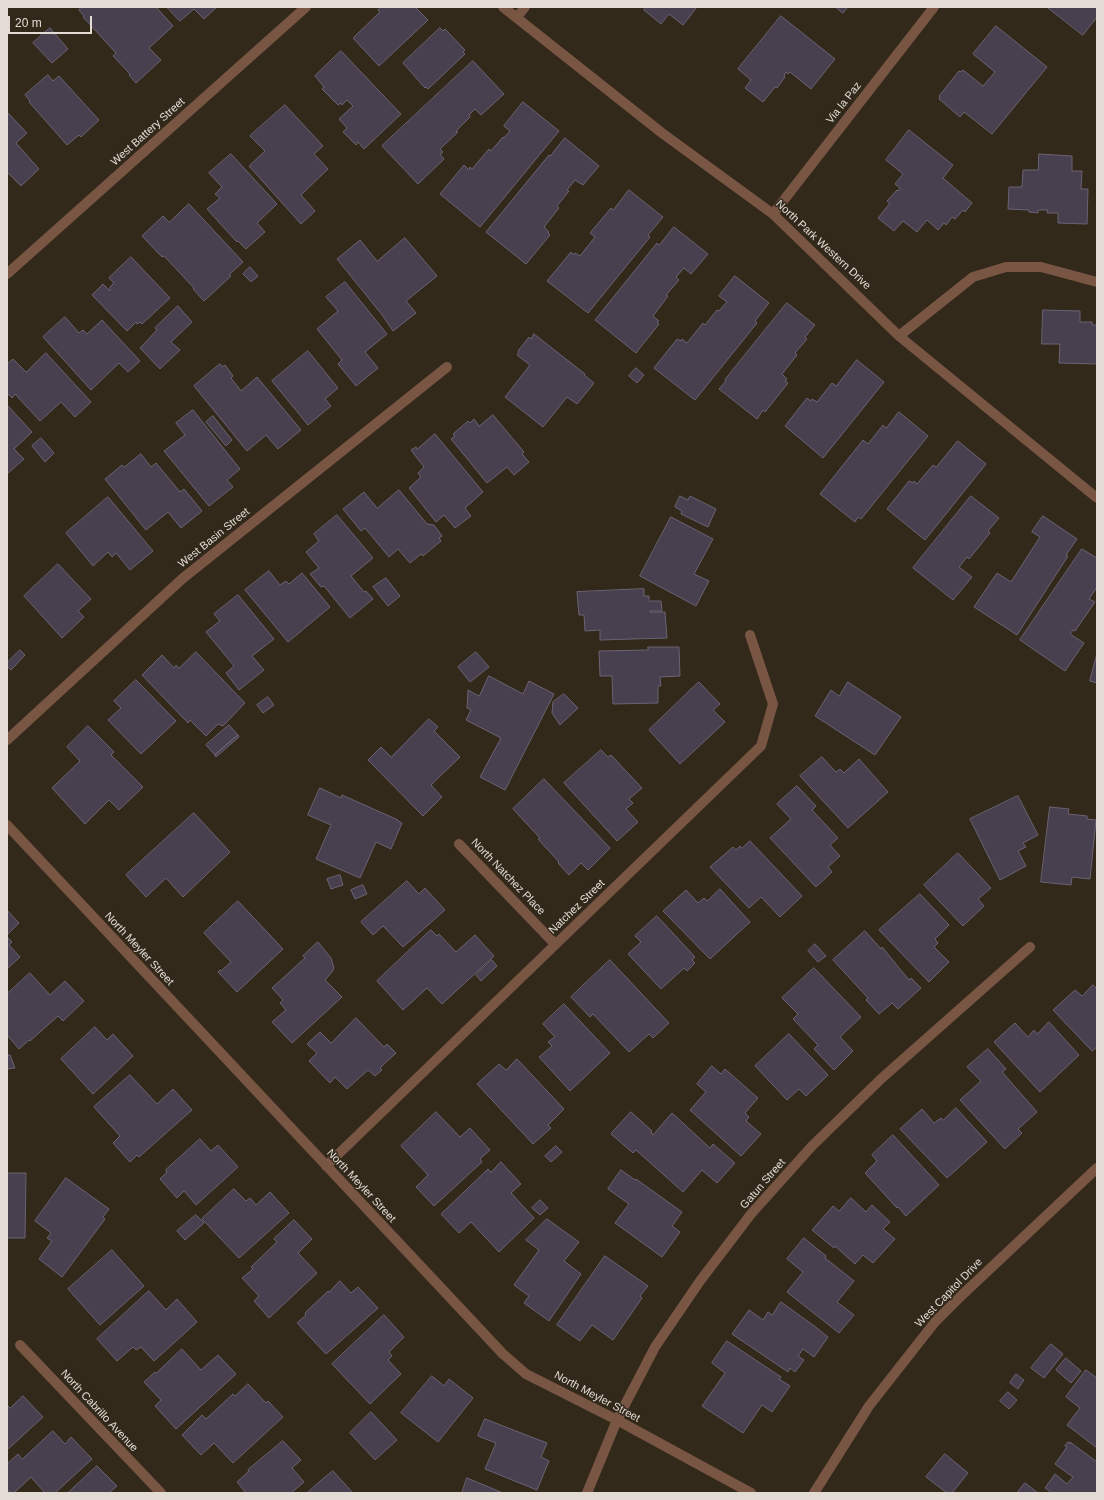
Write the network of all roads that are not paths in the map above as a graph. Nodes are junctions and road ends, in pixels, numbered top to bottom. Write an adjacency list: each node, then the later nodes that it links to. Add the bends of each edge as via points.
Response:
1 (306, 7): 7 (street, West Battery Street)
2 (503, 7): 5 (street, North Park Western Drive)
3 (525, 7): 5 (street)
4 (934, 7): 6 (street, Via la Paz)
5 (517, 17): 6 (street, North Park Western Drive, via 662,133)
6 (774, 214): 9 (street, North Park Western Drive)
7 (7, 274)
8 (1097, 282): 9 (street, via 1041,267 1006,267 973,277)
9 (900, 336): 11 (street, North Park Western Drive)
10 (447, 367): 13 (street, West Basin Street, via 182,579)
11 (1097, 498)
12 (750, 635): 16 (street, Natchez Street, via 773,704 761,746)
13 (7, 740)
14 (7, 825): 18 (street, North Meyler Street)
15 (459, 844): 16 (street, North Natchez Place)
16 (555, 944): 18 (street, Natchez Street)
17 (1030, 947): 21 (street, Gatun Street, via 882,1078 812,1146 751,1214 700,1281 655,1347)
18 (326, 1166): 21 (street, North Meyler Street, via 503,1354 526,1374)
19 (1097, 1168): 25 (street, West Capitol Drive, via 935,1322 869,1406)
20 (20, 1345): 22 (street, North Cabrillo Avenue)
21 (617, 1420): 23 (street, Gatun Street); 24 (street, North Meyler Street)
22 (161, 1493)
23 (587, 1493)
24 (751, 1493)
25 (814, 1493)

